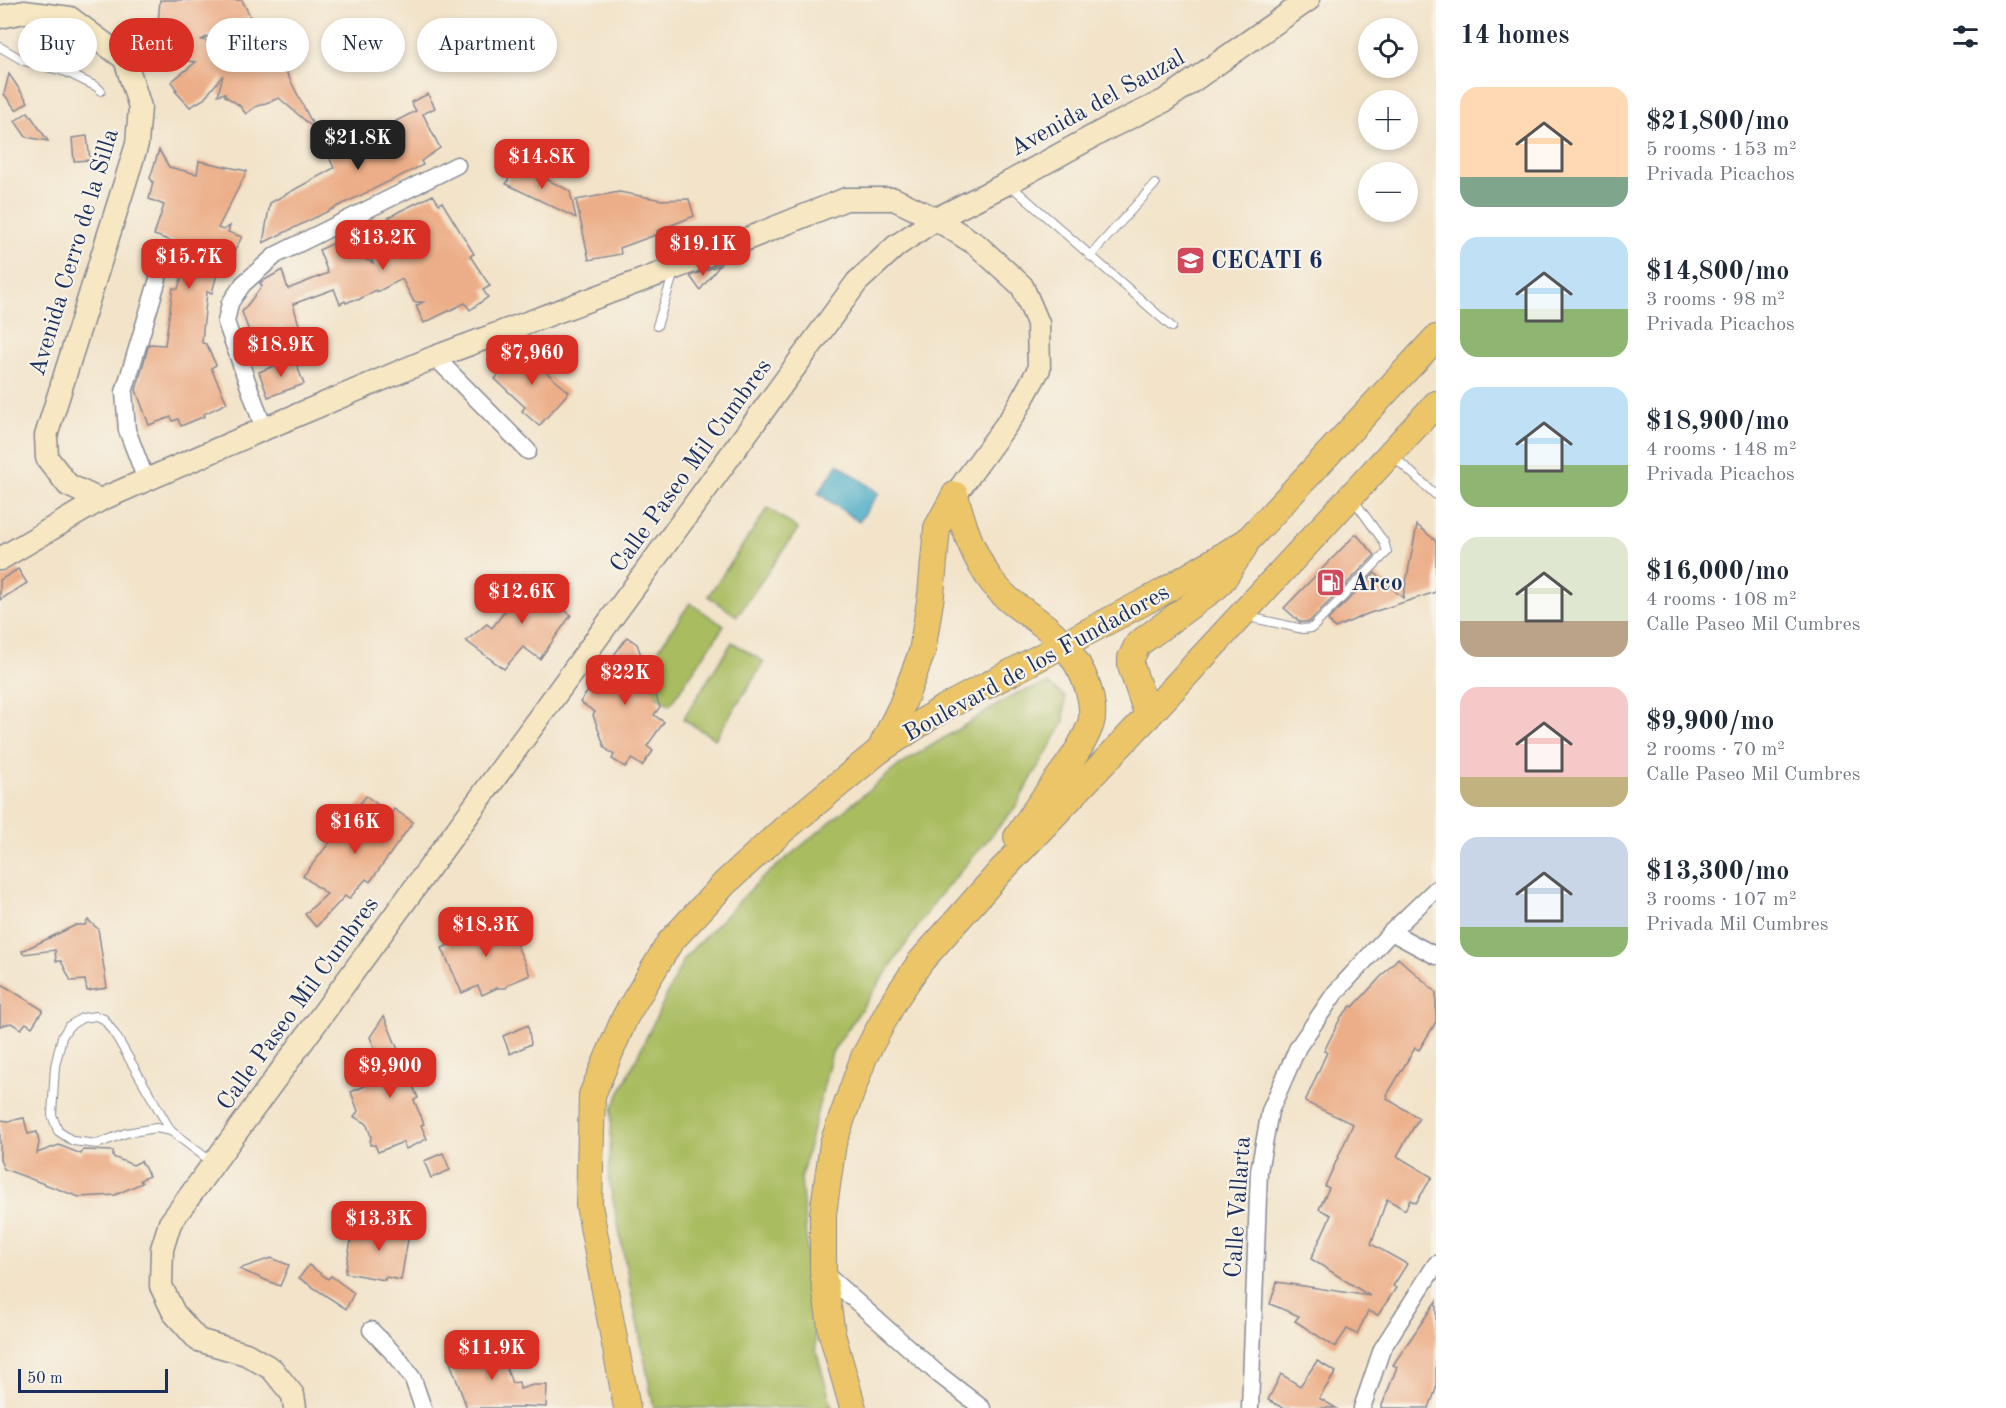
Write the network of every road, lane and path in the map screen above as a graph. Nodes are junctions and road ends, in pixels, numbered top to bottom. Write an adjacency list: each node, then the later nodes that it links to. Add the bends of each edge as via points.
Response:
1 (1308, 0): 6 (street, Avenida del Sauzal, via 1164,101)
2 (0, 17): 24 (street, Avenida Cerro de la Silla, via 24,12 70,18 125,59 140,107 137,144 46,436 47,458 68,485)
3 (0, 47): 4 (lane, via 24,61 66,72)
4 (101, 91)
5 (457, 165): 17 (street, via 276,255 236,294 226,322)
6 (1008, 183): 8 (street, Avenida del Sauzal); 9 (lane)
7 (1155, 184): 9 (lane)
8 (936, 219): 10 (street, via 894,199 846,199); 21 (street, via 977,245 1022,286 1038,323 1039,369 1014,414); 36 (street, Calle Paseo Mil Cumbres, via 896,246 857,282)
9 (1090, 256): 13 (lane)
10 (675, 268): 12 (lane); 15 (street)
11 (158, 279): 20 (street, via 124,392 127,430)
12 (657, 326)
13 (1172, 327)
14 (1436, 338): 25 (main road, Boulevard de los Fundadores)
15 (435, 357): 17 (street); 18 (street)
16 (1436, 404): 19 (main road)
17 (264, 429): 20 (street)
18 (528, 450)
19 (1390, 453): 22 (lane); 23 (main road)
20 (146, 480): 24 (street)
21 (955, 495): 28 (main road, via 975,554 992,581 1012,604 1040,622); 30 (main road, via 937,528 922,652)
22 (1436, 495)
23 (1351, 496): 27 (main road); 27 (lane, via 1384,542 1386,552 1312,628)
24 (100, 500): 26 (street)
25 (1247, 541): 28 (main road, Boulevard de los Fundadores); 29 (main road, via 1216,587 1138,644 1131,666)
26 (0, 559)
27 (1241, 615): 29 (main road)
28 (1063, 645): 30 (main road, Boulevard de los Fundadores, via 942,709); 31 (main road, via 1088,687 1093,706 1091,724 1077,753 1013,843)
29 (1148, 716): 31 (main road)
30 (880, 750): 42 (main road, Boulevard de los Fundadores, via 783,830 670,942 625,1017 592,1095 589,1205)
31 (999, 873): 38 (main road, via 921,962 894,1001 864,1057 833,1143 824,1214)
32 (1436, 889): 33 (street, Calle Vallarta)
33 (1391, 932): 34 (street); 45 (street, Calle Vallarta, via 1335,993 1298,1047 1270,1111 1259,1171)
34 (1436, 956)
35 (171, 1131): 35 (lane, via 156,1128 97,1144 73,1141 58,1131 52,1114 55,1066 69,1026 82,1018 104,1019); 36 (lane)
36 (213, 1164): 40 (street, Calle Paseo Mil Cumbres, via 170,1223 162,1249 161,1286 174,1313 198,1340 246,1354 272,1369 293,1395)
37 (1435, 1266): 46 (street, via 1382,1349)
38 (824, 1272): 43 (main road, via 832,1334); 44 (street)
39 (370, 1330): 41 (street, via 413,1379)
40 (295, 1408)
41 (423, 1408)
42 (627, 1408)
43 (853, 1408)
44 (982, 1408)
45 (1250, 1408)
46 (1362, 1408)

